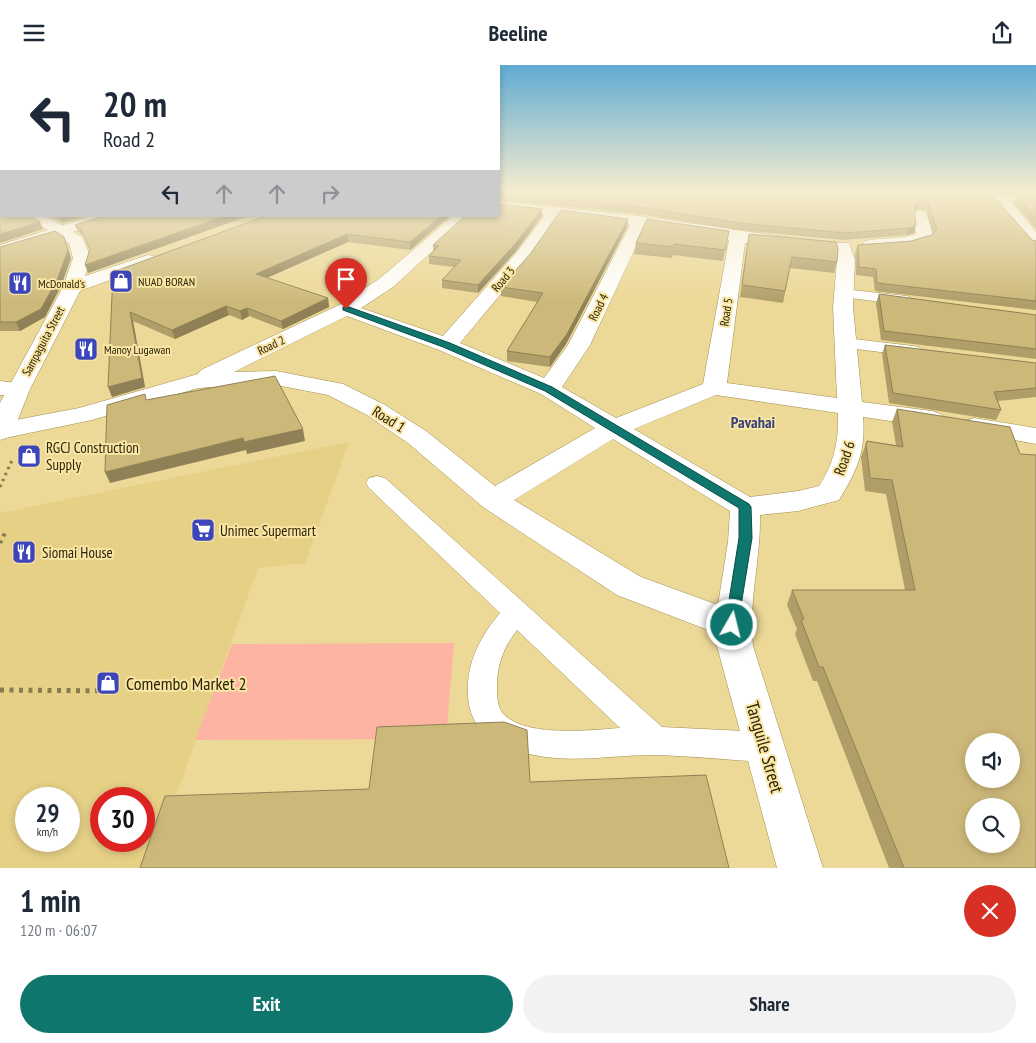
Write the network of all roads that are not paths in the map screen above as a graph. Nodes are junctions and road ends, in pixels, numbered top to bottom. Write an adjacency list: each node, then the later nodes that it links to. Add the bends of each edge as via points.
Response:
1 (56, 229): 9 (street, Sampaguita Street)
2 (68, 229): 9 (street)
3 (448, 229): 18 (street, Road 2, via 386,283)
4 (542, 229): 20 (street, Road 3)
5 (636, 229): 25 (street, Road 4, via 579,345)
6 (692, 229): 10 (street)
7 (924, 229): 16 (street, Road 6, via 925,236 909,241 834,247 846,261)
8 (1025, 229): 11 (street)
9 (60, 232): 13 (street); 15 (street, Sampaguita Street, via 76,241 82,258)
10 (738, 237): 12 (street); 23 (street, Road 5)
11 (1036, 242)
12 (798, 243)
13 (0, 250)
14 (166, 254): 15 (street)
15 (72, 287): 24 (street, Sampaguita Street)
16 (843, 293): 17 (lane); 19 (street, Road 6)
17 (920, 303)
18 (346, 309): 20 (street); 22 (street, Road 2)
19 (846, 343): 21 (lane); 26 (street, Road 6)
20 (446, 345): 25 (street)
21 (932, 353)
22 (196, 381): 28 (street, Road 1, via 83,415); 31 (street, Road 1, via 276,377 335,389 376,410 417,437)
23 (714, 388): 26 (street); 27 (street)
24 (9, 389): 28 (street, Sampaguita Street)
25 (549, 389): 27 (street)
26 (851, 406): 29 (street); 32 (street, Road 6, via 852,435 843,471 829,493 798,501)
27 (613, 428): 31 (street); 32 (street)
28 (0, 431)
29 (1036, 436)
30 (377, 483): 33 (lane)
31 (493, 500): 34 (street, Road 1, via 629,586)
32 (745, 507): 34 (street, via 745,538)
33 (516, 612): 35 (lane); 35 (lane, via 490,648 485,664 485,710 495,725 520,737 555,745)
34 (732, 625): 36 (street, Tanguile Street)
35 (655, 741): 36 (lane)
36 (764, 747): 37 (street, Tanguile Street)
37 (800, 868)

